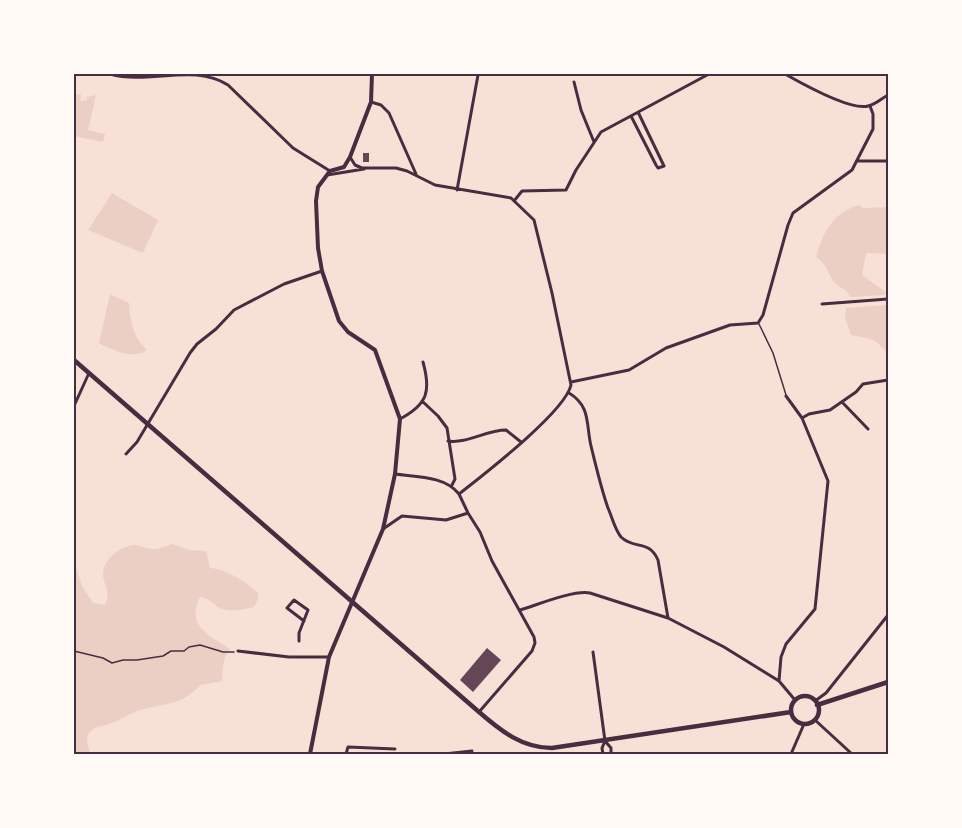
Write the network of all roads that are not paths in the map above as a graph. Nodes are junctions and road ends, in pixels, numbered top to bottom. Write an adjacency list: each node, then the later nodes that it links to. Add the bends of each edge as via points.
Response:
1 (110, 74): 17 (street, via 218,78 293,148)
2 (372, 74): 8 (main road)
3 (709, 74): 10 (street)
4 (785, 74): 9 (street, via 835,99)
5 (478, 75): 19 (street)
6 (574, 82): 12 (street)
7 (888, 95): 9 (street)
8 (372, 102): 13 (main road); 18 (street, via 389,113)
9 (870, 106): 14 (street, via 873,129)
10 (638, 112): 11 (street); 11 (street, via 664,166 658,168)
11 (630, 116): 12 (street, via 601,132)
12 (594, 142): 20 (street, via 566,190 522,190)
13 (350, 157): 16 (street, via 355,165); 17 (main road, via 344,166)
14 (856, 161): 15 (street); 24 (street, via 852,170 793,213)
15 (888, 161)
16 (367, 169): 17 (street); 18 (street, via 390,168)
17 (329, 173): 21 (main road, via 316,194)
18 (417, 176): 19 (street)
19 (457, 190): 20 (street, via 501,195)
20 (514, 201): 29 (street, via 537,227)
21 (322, 271): 36 (main road, via 343,328 375,350); 37 (street, via 284,284 234,309 197,344)
22 (888, 299): 23 (street)
23 (822, 304)
24 (758, 323): 29 (street, via 730,325 666,348 629,370); 31 (lane, via 773,353)
25 (74, 360): 27 (main road)
26 (423, 362): 32 (street, via 428,391)
27 (88, 373): 34 (street); 37 (main road)
28 (888, 380): 33 (street, via 863,384)
29 (571, 382): 30 (street)
30 (569, 393): 40 (street); 50 (street, via 576,398 590,426 607,505 619,534 629,543 655,553)
31 (786, 396): 35 (street)
32 (422, 401): 36 (street); 39 (street, via 444,422)
33 (842, 402): 35 (street); 38 (street)
34 (74, 406)
35 (802, 418): 58 (street, via 828,481 815,609 786,644)
36 (400, 419): 42 (main road)
37 (147, 424): 41 (street); 47 (main road)
38 (868, 429)
39 (448, 441): 40 (street, via 506,430); 43 (street, via 455,479)
40 (521, 442): 44 (street)
41 (126, 454)
42 (394, 474): 43 (street); 46 (main road)
43 (452, 485): 44 (street)
44 (459, 494): 45 (street)
45 (468, 513): 46 (street, via 446,520 402,516); 48 (street)
46 (383, 529): 47 (main road)
47 (354, 602): 57 (main road); 62 (main road)
48 (520, 610): 50 (street, via 581,592); 62 (street, via 534,637 532,651)
49 (888, 615): 61 (street)
50 (668, 618): 58 (street)
51 (304, 621): 51 (street, via 309,610 294,600 287,608); 52 (street)
52 (299, 641)
53 (238, 651): 56 (street)
54 (298, 652): 56 (street)
55 (593, 652): 66 (street)
56 (297, 657): 57 (street)
57 (329, 657): 70 (main road)
58 (779, 681): 60 (street)
59 (888, 682): 61 (main road)
60 (795, 700): 61 (main road, via 807,697); 63 (main road)
61 (816, 703): 64 (main road)
62 (479, 712): 66 (main road, via 510,737 540,747)
63 (791, 712): 65 (main road, via 796,722); 66 (main road)
64 (815, 720): 65 (main road); 77 (street)
65 (804, 724): 76 (street)
66 (606, 741): 74 (street); 75 (street)
67 (372, 748): 68 (street); 71 (street, via 348,747); 72 (street)
68 (395, 749)
69 (472, 751): 73 (street)
70 (310, 754)
71 (346, 754)
72 (371, 754)
73 (444, 754)
74 (603, 754)
75 (611, 754)
76 (791, 754)
77 (852, 754)

